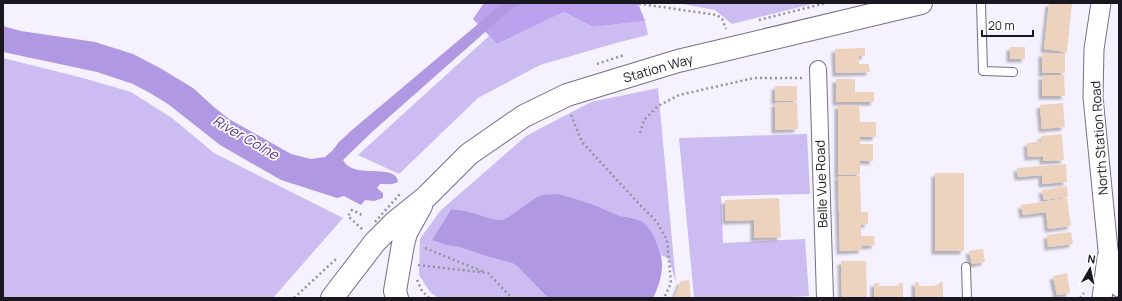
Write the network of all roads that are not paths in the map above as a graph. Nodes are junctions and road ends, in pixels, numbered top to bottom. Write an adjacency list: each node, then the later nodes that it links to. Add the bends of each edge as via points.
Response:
1 (921, 3): 6 (main road, Station Way, via 678,61 567,94 524,116 469,154)
2 (981, 3): 4 (lane, via 983,71)
3 (1101, 3): 7 (street, North Station Road, via 1094,49 1092,97)
4 (1013, 72)
5 (818, 74): 14 (street, Belle Vue Road)
6 (426, 197): 9 (main road, Station Way, via 404,239); 11 (main road, Station Way, via 374,242)
7 (1108, 250): 10 (street, North Station Road); 16 (street, North Station Road)
8 (966, 267): 15 (lane)
9 (408, 272): 12 (main road, Station Way, via 395,291); 13 (main road, via 400,287)
10 (1119, 287)
11 (332, 298)
12 (397, 298)
13 (409, 298)
14 (825, 298)
15 (967, 298)
16 (1102, 298)

